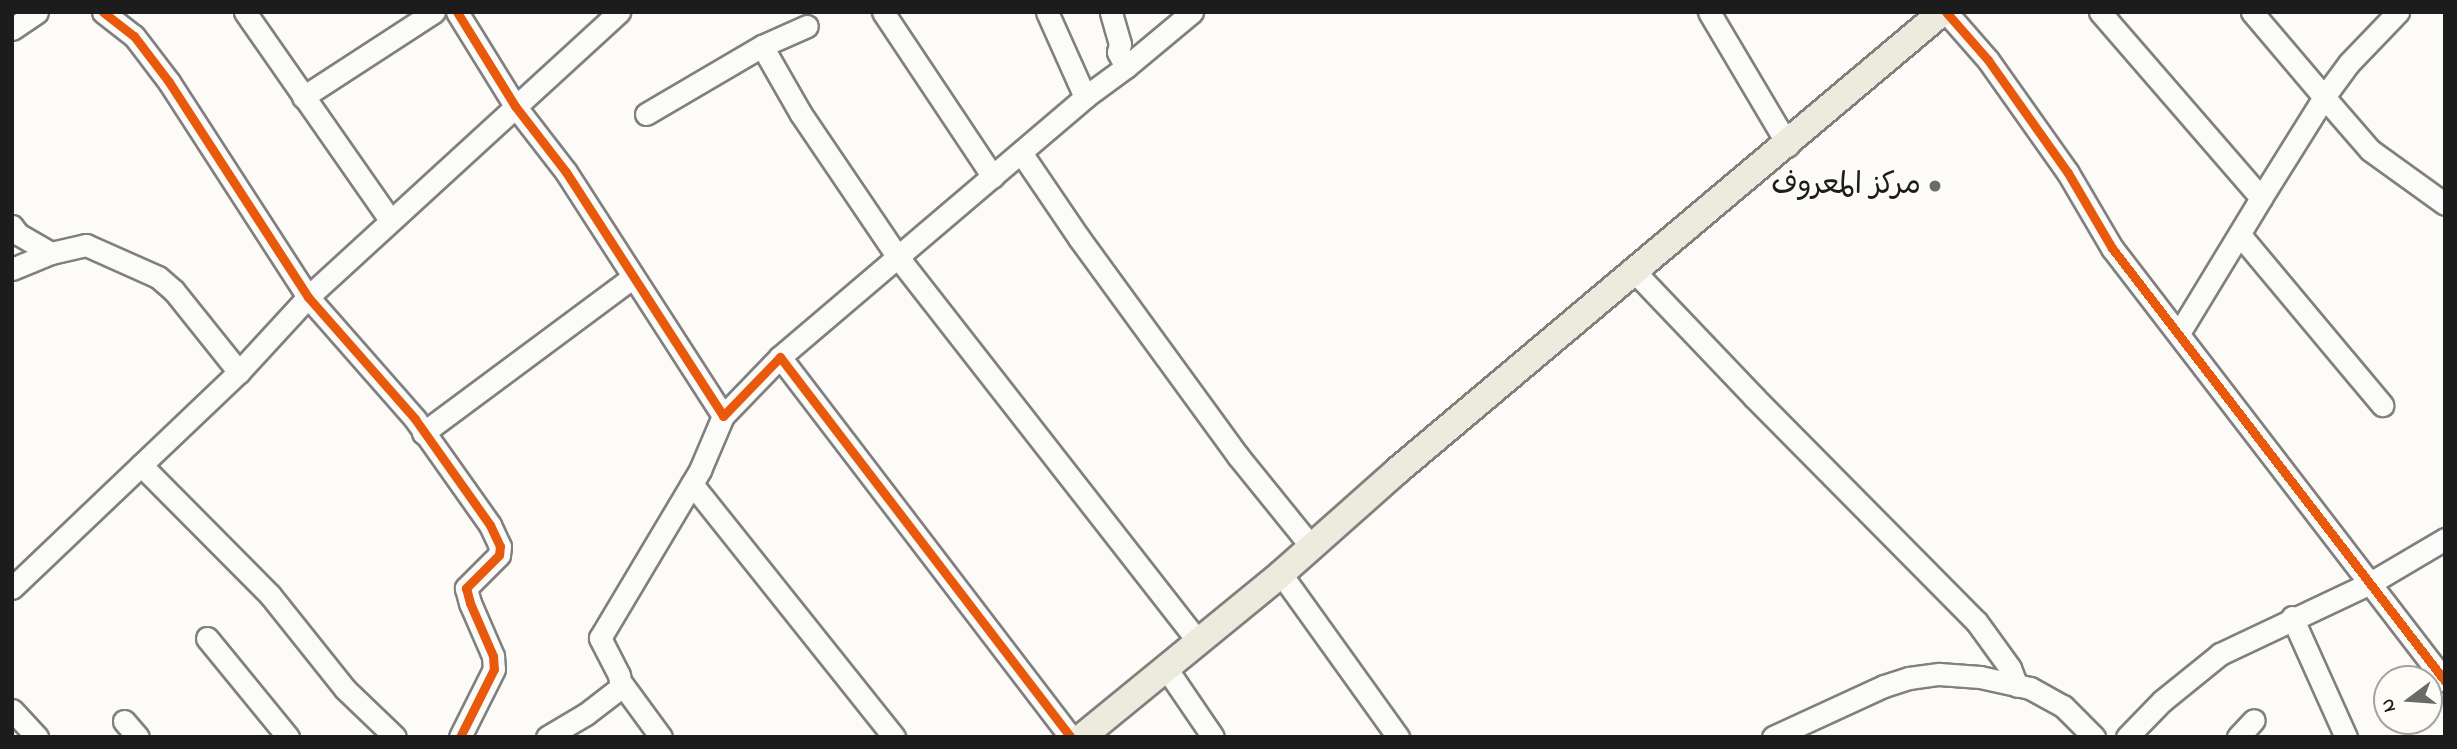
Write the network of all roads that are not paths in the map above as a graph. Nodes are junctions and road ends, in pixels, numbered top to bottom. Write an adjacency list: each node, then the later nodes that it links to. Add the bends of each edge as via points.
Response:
1 (37, 12): 17 (street)
2 (103, 12): 38 (street, via 134,36 169,82)
3 (245, 12): 20 (street)
4 (434, 12): 20 (street)
5 (457, 12): 23 (street)
6 (883, 12): 27 (street)
7 (1047, 12): 21 (street)
8 (1111, 12): 19 (street, via 1118,52)
9 (1192, 12): 19 (street)
10 (1709, 12): 25 (street)
11 (1944, 12): 25 (main road); 39 (street, via 1987,60 2068,173 2112,248)
12 (2100, 12): 28 (street)
13 (2252, 12): 22 (street)
14 (2398, 12): 22 (street)
15 (606, 17): 23 (street)
16 (807, 26): 18 (street)
17 (12, 29)
18 (762, 46): 24 (street); 34 (street, via 801,114)
19 (1126, 67): 21 (street)
20 (303, 97): 30 (street)
21 (1085, 97): 26 (street)
22 (2324, 97): 28 (street); 29 (street, via 2370,150)
23 (515, 106): 30 (street); 37 (street, via 566,172)
24 (646, 114)
25 (1788, 145): 36 (main road)
26 (1022, 153): 27 (street); 48 (street, via 1238,456)
27 (993, 177): 34 (street)
28 (2261, 198): 32 (street)
29 (2445, 204)
30 (390, 220): 38 (street)
31 (12, 226): 33 (street)
32 (2240, 235): 39 (street); 42 (street)
33 (51, 253): 35 (street); 41 (street, via 86,245 158,277)
34 (897, 256): 40 (street); 54 (street)
35 (12, 269)
36 (1634, 271): 48 (main road); 58 (street, via 1976,621 2010,668)
37 (632, 278): 43 (street); 44 (street)
38 (308, 297): 41 (street); 44 (street)
39 (2179, 333): 50 (street)
40 (780, 357): 43 (street); 61 (street)
41 (239, 372): 45 (street)
42 (2382, 405)
43 (723, 416): 46 (street)
44 (423, 433): 65 (street, via 490,525 500,547 492,563 466,588 494,669)
45 (141, 465): 51 (street); 64 (street, via 270,595 345,689)
46 (692, 484): 57 (street, via 600,638); 68 (street)
47 (2445, 538): 50 (street)
48 (1311, 546): 49 (main road)
49 (1281, 574): 54 (main road); 70 (street)
50 (2372, 582): 52 (street); 56 (street)
51 (12, 588)
52 (2292, 617): 73 (street, via 2220,654 2162,701); 75 (street)
53 (207, 638): 63 (street)
54 (1198, 642): 55 (main road)
55 (1166, 668): 61 (main road); 69 (street)
56 (2445, 681)
57 (622, 684): 66 (street, via 614,695); 67 (street)
58 (2017, 686): 71 (street, via 1980,677 1939,674 1909,678); 72 (street, via 2063,706)
59 (12, 710): 62 (street)
60 (2254, 720): 74 (street)
61 (1081, 736)
62 (37, 737)
63 (288, 737)
64 (395, 737)
65 (460, 737)
66 (548, 737)
67 (661, 737)
68 (894, 737)
69 (1213, 737)
70 (1398, 737)
71 (1773, 737)
72 (2094, 737)
73 (2127, 737)
74 (2238, 737)
75 (2346, 737)

